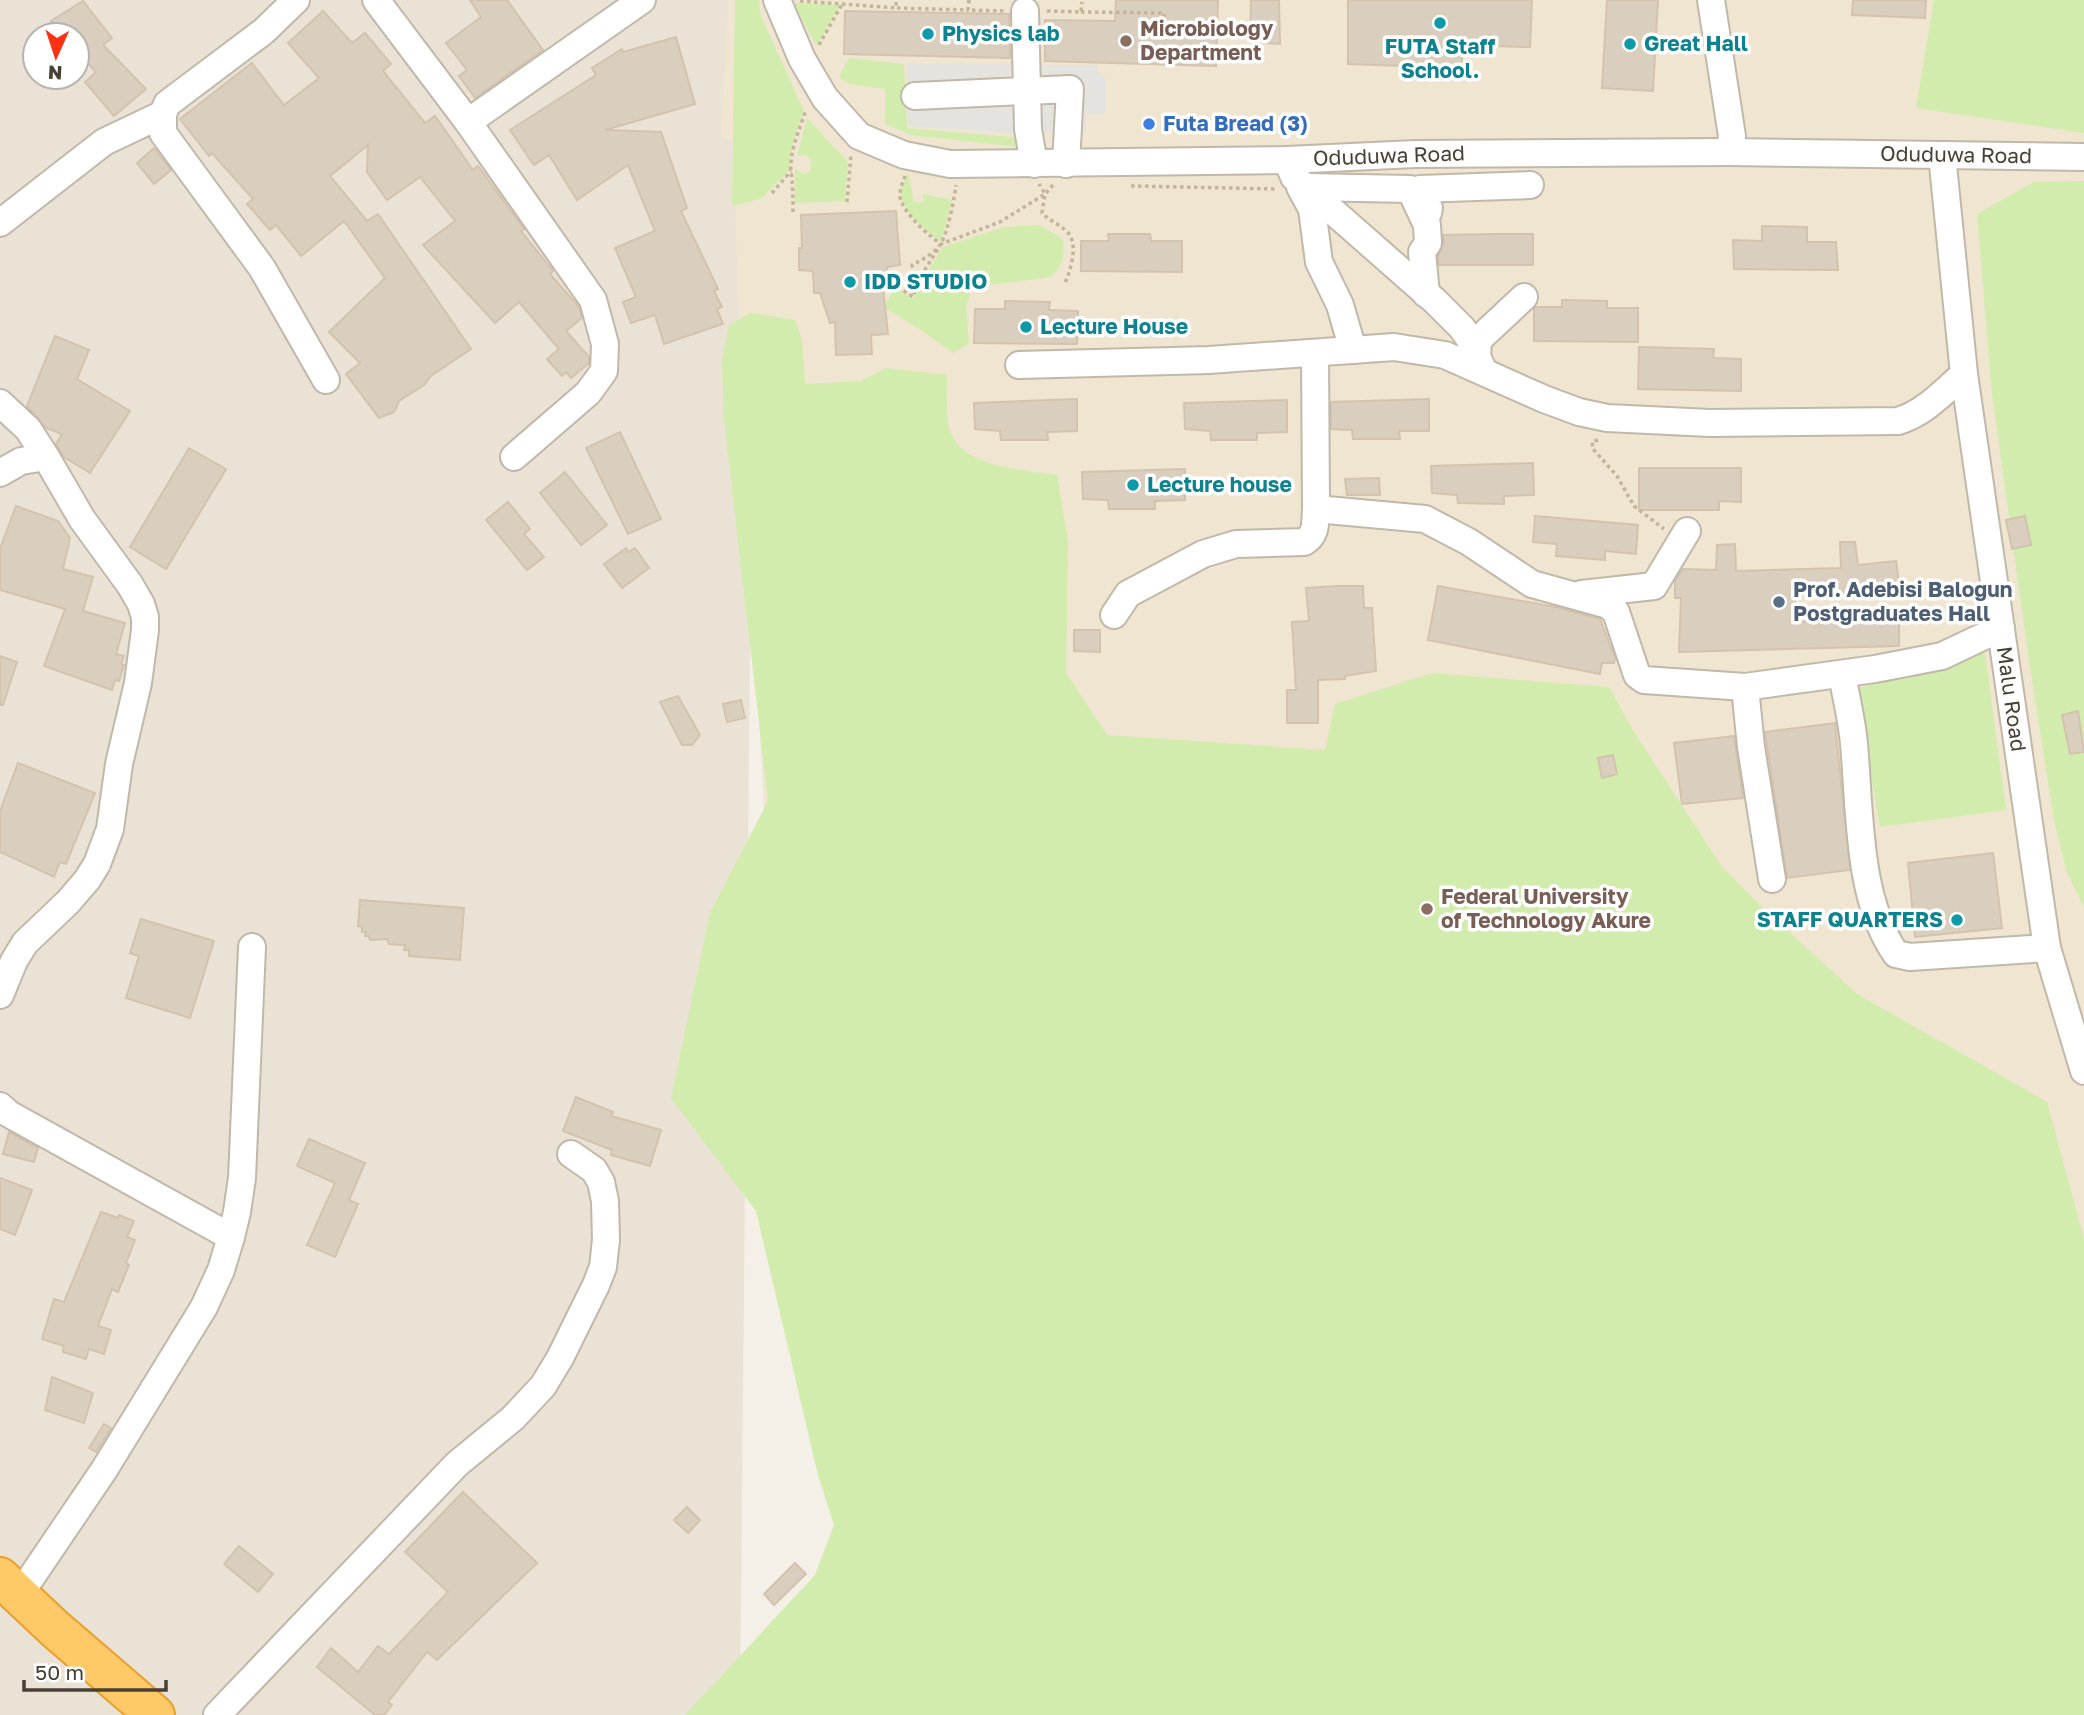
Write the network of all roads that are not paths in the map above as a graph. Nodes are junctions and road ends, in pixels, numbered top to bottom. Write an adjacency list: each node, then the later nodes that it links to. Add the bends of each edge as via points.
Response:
1 (296, 0): 9 (street, via 264,31 167,104)
2 (376, 0): 10 (street)
3 (642, 0): 10 (street)
4 (777, 0): 14 (street, Oduduwa Road, via 802,59 825,98 859,136 904,155 950,164)
5 (1711, 0): 11 (street, via 1732,136)
6 (1025, 11): 7 (street)
7 (1027, 92): 8 (street); 14 (street); 15 (street, via 1070,89)
8 (915, 96)
9 (163, 114): 18 (street, via 104,142); 27 (street, via 163,133 262,268)
10 (468, 122): 30 (street, via 593,300 605,344 604,371 588,393)
11 (1730, 152): 12 (street, Oduduwa Road); 16 (street, Oduduwa Road, via 1415,154)
12 (1942, 156): 13 (street, Oduduwa Road); 26 (street, Malu Road)
13 (2084, 157)
14 (1034, 164): 15 (street, Oduduwa Road)
15 (1063, 170): 16 (street, Oduduwa Road)
16 (1300, 183): 19 (street, via 1410,189); 20 (street); 22 (street, via 1319,262 1340,305)
17 (1530, 185): 19 (street, via 1420,189 1429,208)
18 (0, 223)
19 (1427, 225): 20 (street, via 1428,243 1422,251)
20 (1426, 294): 25 (street, via 1462,328)
21 (1524, 297): 25 (street, via 1478,340)
22 (1353, 350): 23 (street); 25 (street, via 1394,347)
23 (1315, 353): 24 (street); 32 (street)
24 (1019, 365)
25 (1480, 365): 26 (street, via 1544,400 1608,418 1769,424 1898,421 1920,412)
26 (1964, 374): 36 (street, Malu Road)
27 (326, 380)
28 (0, 402): 29 (street, via 28,429)
29 (46, 457): 31 (street, via 21,461); 42 (street, via 141,604 145,630 110,829 97,864 68,902 25,943)
30 (514, 457)
31 (0, 473)
32 (1316, 509): 34 (street, via 1425,519 1532,584); 35 (street, via 1314,532 1304,542 1236,544 1203,554 1128,594)
33 (1687, 531): 34 (street, via 1654,586)
34 (1570, 595): 38 (street, via 1600,602 1616,612 1637,675 1644,680)
35 (1114, 615)
36 (2001, 628): 37 (street, via 1942,656); 41 (street, Malu Road)
37 (1842, 674): 38 (street); 41 (street, via 1854,740 1867,879 1884,938 1896,954 1910,957)
38 (1745, 687): 39 (street)
39 (1772, 879)
40 (252, 947): 46 (street, via 242,1178)
41 (2047, 948): 43 (street, Malu Road)
42 (0, 995)
43 (2084, 1071)
44 (0, 1106): 46 (street)
45 (571, 1154): 49 (street, via 594,1170 601,1182 606,1240 596,1285 549,1377 513,1418 457,1464)
46 (231, 1237): 47 (street, via 221,1270 191,1329 111,1459)
47 (10, 1586): 48 (highway)
48 (155, 1715)
49 (217, 1715)

